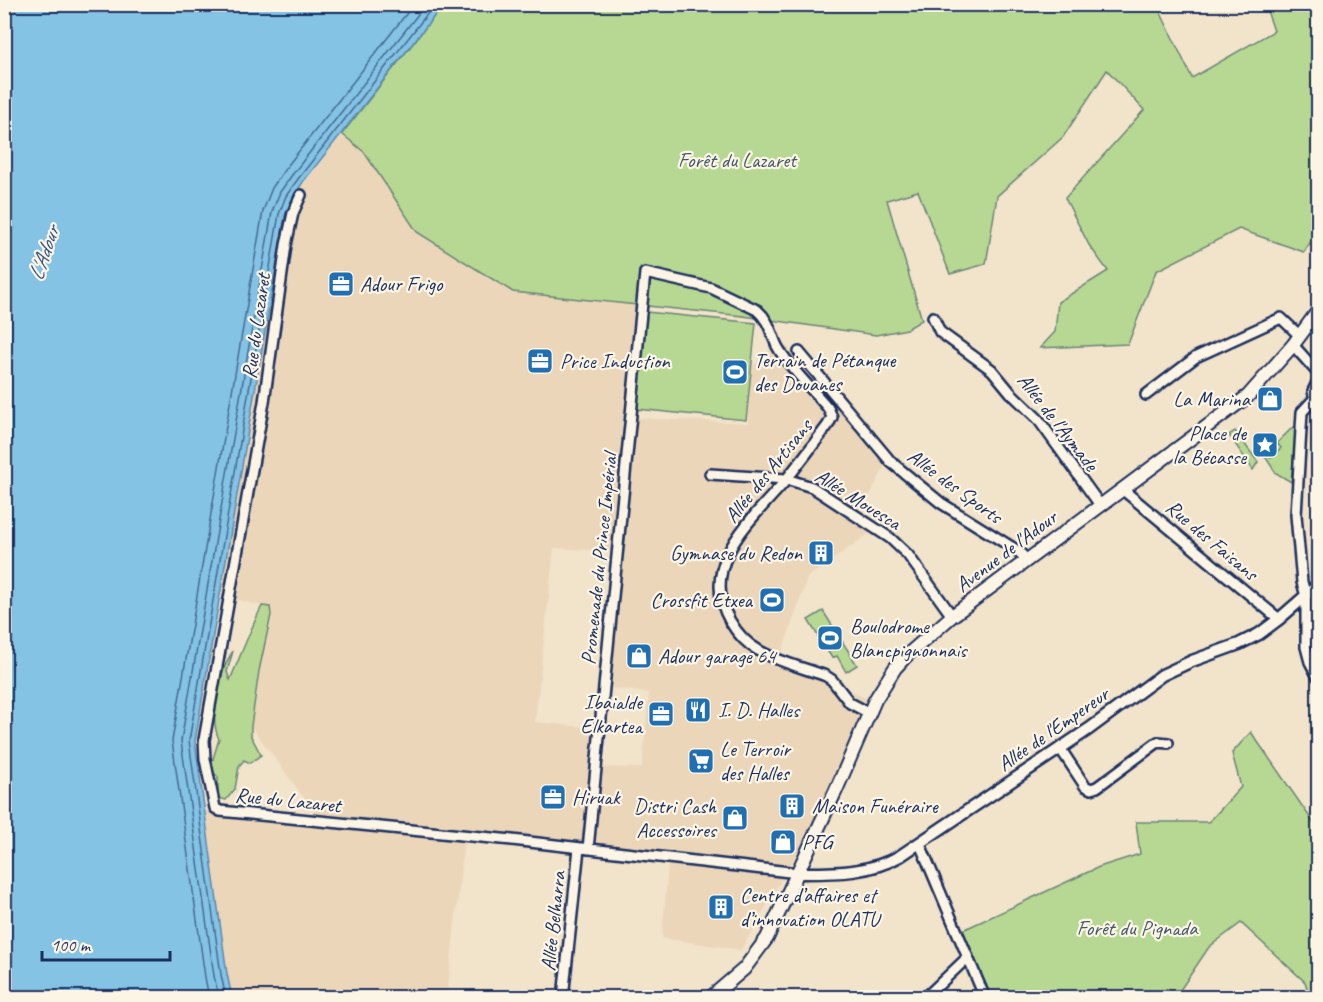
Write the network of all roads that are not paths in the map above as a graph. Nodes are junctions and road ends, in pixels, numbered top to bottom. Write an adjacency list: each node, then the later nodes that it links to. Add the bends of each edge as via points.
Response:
1 (301, 195): 25 (street, Rue du Lazaret, via 286,245 264,402 204,740 215,808)
2 (645, 273): 12 (street, Allée des Artisans, via 711,288 757,310 771,327 777,347 828,408 832,417 828,426); 25 (street, Promenade du Prince Impérial)
3 (1318, 311): 5 (main road, Avenue de l'Adour)
4 (933, 317): 14 (street, Allée de l'Aymade, via 939,332 992,370 1038,419)
5 (1297, 340): 7 (street); 9 (street, via 1281,318 1197,357); 13 (main road, Avenue de l'Adour, via 1248,396)
6 (799, 352): 15 (street, Allée des Sports, via 891,462 941,503)
7 (1318, 373)
8 (1318, 381): 10 (street, via 1313,391)
9 (1146, 395)
10 (1316, 399): 17 (street, via 1302,412 1296,515)
11 (710, 474): 12 (street, Allée Mouesca)
12 (786, 479): 18 (street, Allée Mouesca, via 812,487 890,538 908,555); 21 (street, Allée des Artisans, via 729,550 721,569 725,612 749,644 771,657 826,676 850,703)
13 (1122, 489): 14 (main road, Avenue de l'Adour); 19 (street, Rue des Faisans)
14 (1100, 505): 15 (main road, Avenue de l'Adour)
15 (1027, 560): 18 (main road, Avenue de l'Adour)
16 (1318, 585): 17 (street, Allée de l'Empereur)
17 (1306, 596): 19 (street, Allée de l'Empereur); 20 (street, via 1306,647)
18 (952, 616): 21 (main road, Avenue de l'Adour, via 895,668)
19 (1279, 620): 23 (street, Allée de l'Empereur, via 1239,644 1162,675)
20 (1318, 677)
21 (869, 713): 26 (main road, Avenue de l'Adour)
22 (1168, 742): 23 (street, via 1158,742 1091,789)
23 (1060, 748): 24 (street, Allée de l'Empereur)
24 (920, 844): 26 (street, Allée de l'Empereur, via 887,864 872,868); 27 (street)
25 (584, 849): 26 (street, Rue du Lazaret); 28 (street, Allée Belharra)
26 (798, 873): 29 (main road, Avenue de l'Adour, via 761,947 744,969)
27 (968, 957): 30 (street); 31 (street)
28 (563, 998)
29 (710, 998)
30 (926, 998)
31 (985, 998)

